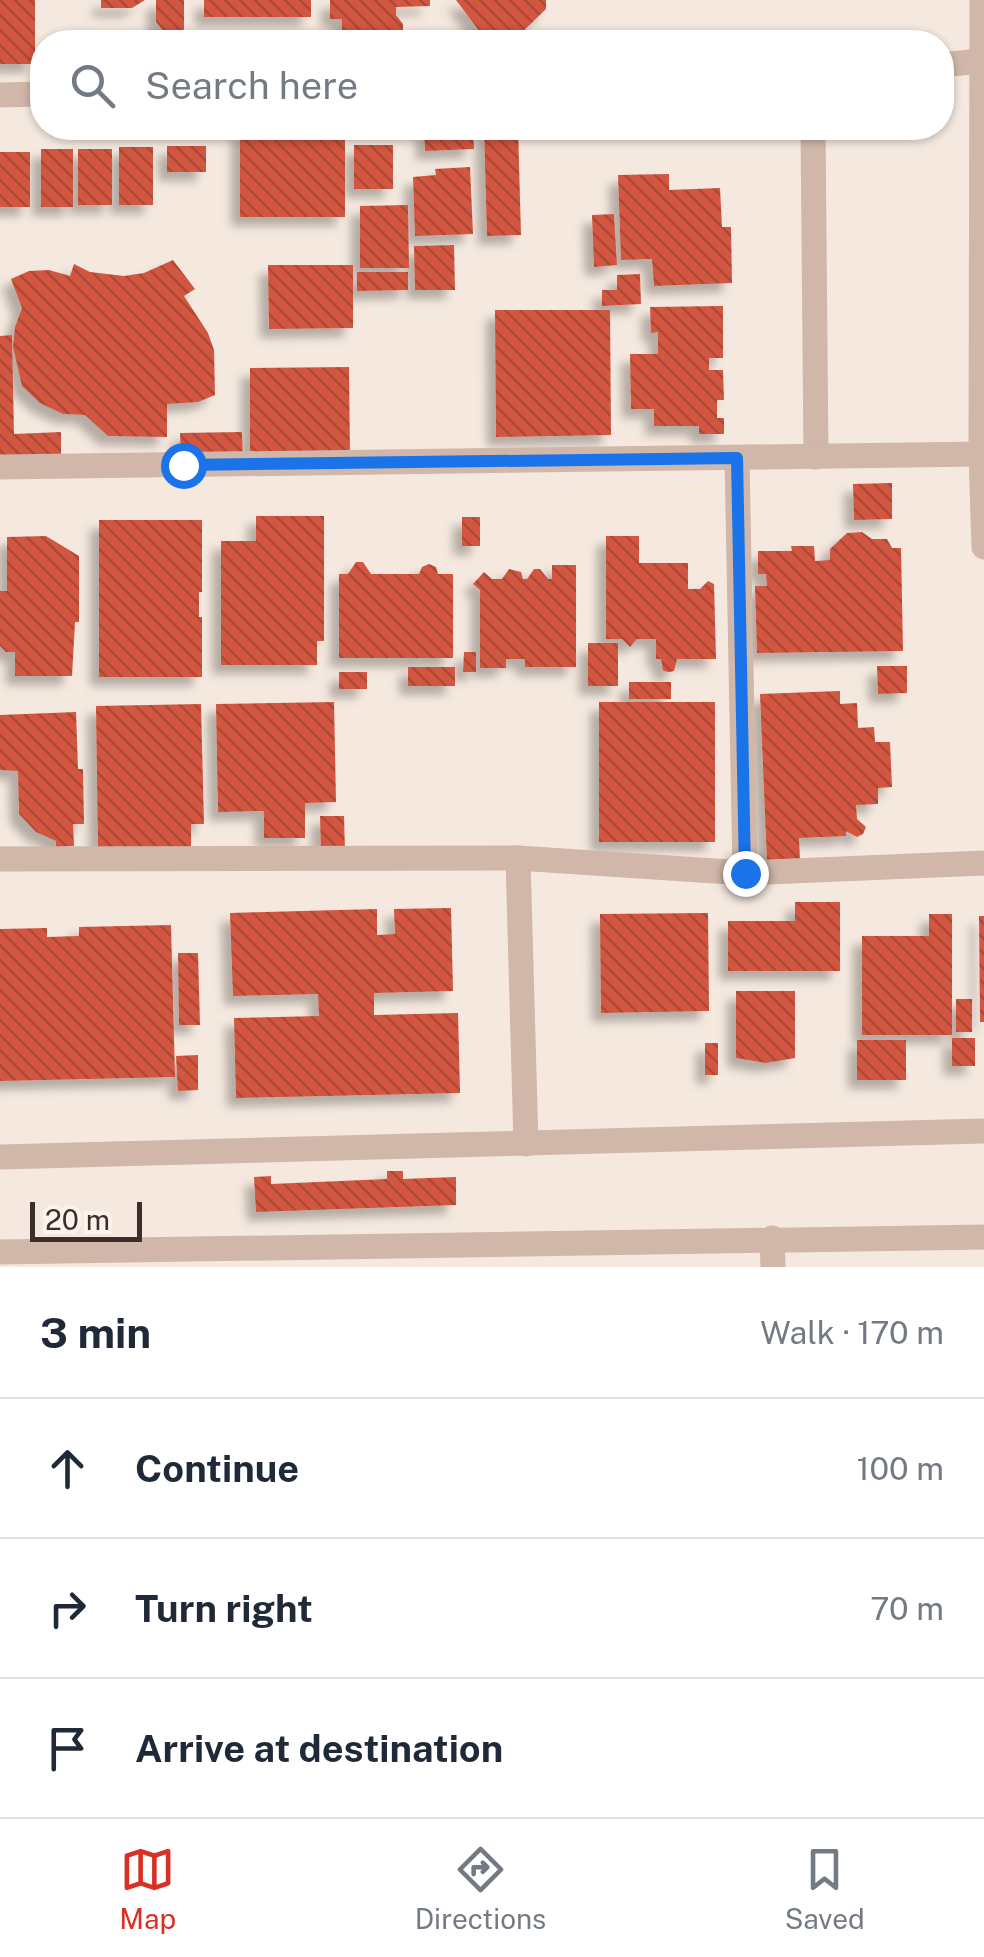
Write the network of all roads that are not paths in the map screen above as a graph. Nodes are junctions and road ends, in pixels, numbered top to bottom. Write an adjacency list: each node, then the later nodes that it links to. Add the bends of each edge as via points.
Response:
1 (982, 0): 2 (street)
2 (980, 61): 3 (street); 7 (street)
3 (954, 64)
4 (30, 94): 5 (street)
5 (0, 95)
6 (813, 140): 9 (street)
7 (982, 282): 8 (street)
8 (981, 454): 9 (street); 12 (street)
9 (816, 457): 10 (street)
10 (737, 458): 11 (street); 16 (street)
11 (0, 467)
12 (984, 547)
13 (518, 858): 14 (street); 16 (street); 18 (street)
14 (0, 859)
15 (984, 863): 16 (street)
16 (745, 873)
17 (984, 1131): 18 (street)
18 (526, 1144): 19 (street)
19 (0, 1156)
20 (984, 1237): 21 (street)
21 (772, 1238): 23 (street); 24 (street)
22 (7, 1257): 23 (street)
23 (300, 1258)
24 (773, 1267)

